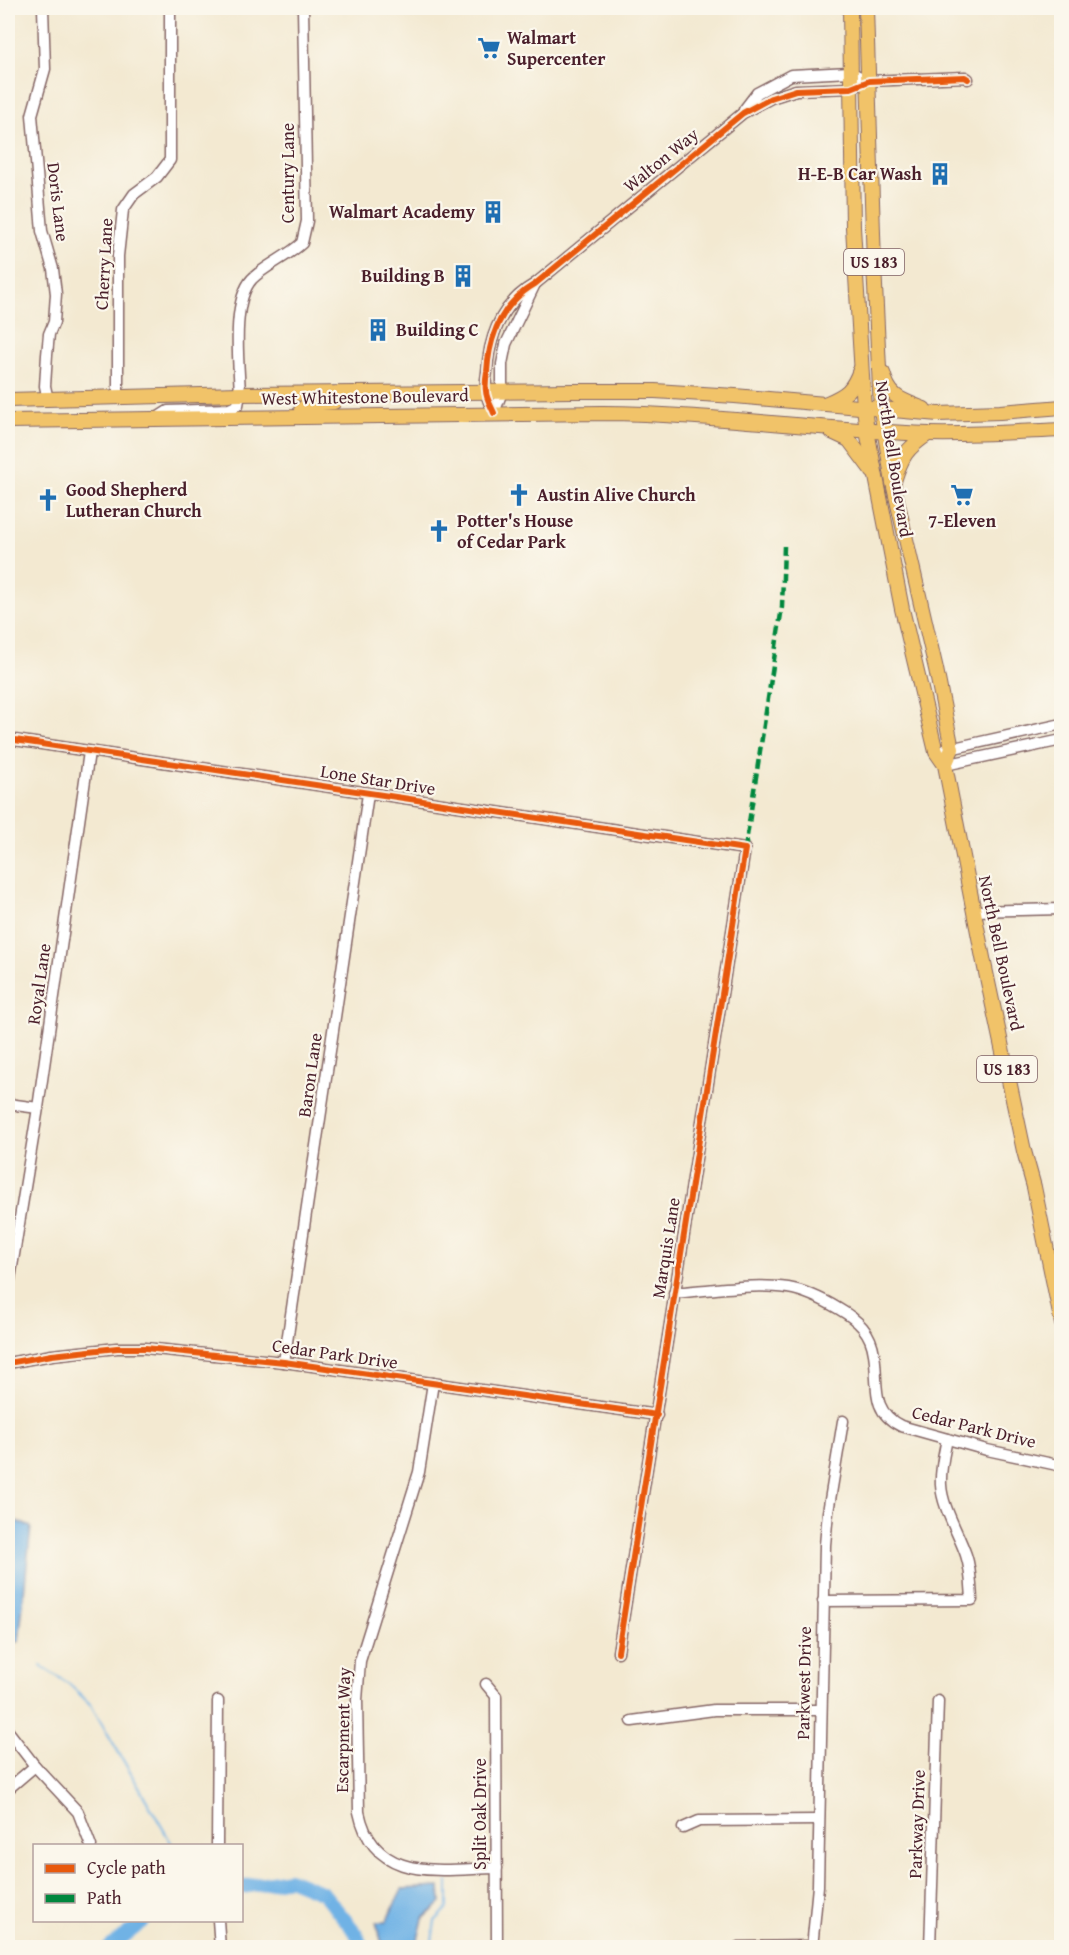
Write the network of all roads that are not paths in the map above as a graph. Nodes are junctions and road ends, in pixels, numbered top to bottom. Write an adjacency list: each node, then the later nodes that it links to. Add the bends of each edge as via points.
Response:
1 (43, 8): 21 (street, Doris Lane, via 45,69 32,115 42,231 56,294 46,355)
2 (170, 8): 18 (street, Cherry Lane, via 170,160 157,177 134,194 123,210 120,230)
3 (303, 8): 17 (street, Century Lane, via 307,221 302,243 254,277 242,296)
4 (850, 8): 6 (main road, North Bell Boulevard / US 183)
5 (866, 8): 8 (main road, North Bell Boulevard / US 183)
6 (850, 72): 8 (street, Walton Way); 9 (main road, North Bell Boulevard / US 183); 10 (street, Walton Way, via 791,75 757,93)
7 (968, 79): 8 (street, Walton Way)
8 (869, 81): 9 (street, Walton Way); 12 (main road, North Bell Boulevard / US 183)
9 (851, 88): 10 (street, Walton Way, via 796,90); 13 (main road, North Bell Boulevard / US 183, via 853,227)
10 (743, 113): 11 (street, Walton Way)
11 (535, 284): 15 (street, Walton Way, via 522,292 501,316 488,354); 16 (street, Walton Way, via 506,344)
12 (878, 354): 26 (main road, North Bell Boulevard / US 183); 28 (main road, via 886,386 895,398)
13 (861, 365): 22 (main road, via 856,382 845,396); 25 (main road, North Bell Boulevard / US 183)
14 (373, 392): 15 (main road, West Whitestone Boulevard); 17 (main road, West Whitestone Boulevard); 29 (main road, via 347,402 308,404 301,410)
15 (486, 392): 16 (main road, West Whitestone Boulevard); 27 (street, Walton Way)
16 (502, 392): 22 (main road, West Whitestone Boulevard, via 655,391); 27 (street, Walton Way)
17 (240, 394): 18 (main road, West Whitestone Boulevard); 30 (street, via 238,405 229,409 168,411)
18 (118, 398): 19 (main road, West Whitestone Boulevard)
19 (81, 399): 21 (main road, West Whitestone Boulevard); 23 (main road, via 70,406)
20 (8, 400): 21 (main road, West Whitestone Boulevard)
21 (48, 400)
22 (824, 404): 25 (main road, West Whitestone Boulevard)
23 (8, 407)
24 (1062, 407): 28 (main road, West Whitestone Boulevard)
25 (864, 408): 26 (main road, West Whitestone Boulevard); 33 (main road, North Bell Boulevard / US 183)
26 (881, 410): 28 (main road, West Whitestone Boulevard); 35 (main road, North Bell Boulevard / US 183)
27 (494, 413): 29 (main road, West Whitestone Boulevard); 32 (main road, West Whitestone Boulevard, via 646,413)
28 (938, 414)
29 (301, 417): 30 (main road, West Whitestone Boulevard)
30 (157, 418): 31 (main road, West Whitestone Boulevard)
31 (8, 421)
32 (822, 428): 33 (main road, West Whitestone Boulevard); 37 (main road, via 849,440)
33 (867, 430): 35 (main road, West Whitestone Boulevard); 37 (main road, North Bell Boulevard / US 183)
34 (1062, 430): 36 (main road, West Whitestone Boulevard)
35 (884, 432): 36 (main road, West Whitestone Boulevard); 38 (main road, North Bell Boulevard / US 183)
36 (928, 434): 38 (main road, via 904,453)
37 (876, 476): 44 (main road, North Bell Boulevard / US 183)
38 (893, 483): 42 (main road, North Bell Boulevard / US 183)
39 (1062, 724): 42 (street)
40 (8, 739): 43 (street, Lone Star Drive)
41 (1062, 740): 45 (street)
42 (952, 749): 44 (street); 45 (main road)
43 (88, 752): 46 (street, Lone Star Drive); 51 (street, Royal Lane)
44 (936, 752): 45 (main road, North Bell Boulevard / US 183)
45 (945, 765): 49 (main road, North Bell Boulevard / US 183)
46 (368, 794): 47 (street, Lone Star Drive); 56 (street, Baron Lane)
47 (745, 849): 54 (street, Marquis Lane)
48 (1062, 909): 49 (street)
49 (974, 911): 55 (main road, North Bell Boulevard / US 183)
50 (8, 1104): 51 (street)
51 (38, 1108): 52 (street, Royal Lane)
52 (10, 1246): 53 (street, Royal Lane)
53 (8, 1291)
54 (674, 1293): 59 (street, Marquis Lane); 61 (street, Cedar Park Drive, via 770,1286 791,1288 830,1303 867,1332 874,1354 877,1400 884,1414 901,1426)
55 (1062, 1324)
56 (284, 1362): 57 (street, Cedar Park Drive, via 117,1348); 58 (street, Cedar Park Drive)
57 (8, 1363)
58 (433, 1383): 59 (street, Cedar Park Drive); 77 (street, Escarpment Way, via 419,1472 360,1661 359,1812 370,1843 398,1864 415,1869)
59 (657, 1415): 64 (street, Marquis Lane)
60 (843, 1421): 63 (street, Parkwest Drive, via 828,1512)
61 (946, 1439): 62 (street, Cedar Park Drive); 63 (street, via 941,1487 967,1556 972,1600)
62 (1062, 1466)
63 (823, 1601): 68 (street, Parkwest Drive)
64 (618, 1652)
65 (486, 1684): 77 (street, Split Oak Drive, via 496,1696)
66 (218, 1701): 76 (street)
67 (938, 1701): 83 (street, Parkway Drive)
68 (820, 1710): 69 (street, via 714,1710); 73 (street, Parkwest Drive)
69 (632, 1721)
70 (8, 1731): 71 (street)
71 (36, 1766): 72 (street); 75 (street, via 78,1812)
72 (8, 1789)
73 (818, 1820): 74 (street, via 699,1821); 82 (street, Parkwest Drive, via 818,1886)
74 (683, 1828)
75 (91, 1844)
76 (217, 1844)
77 (497, 1868): 80 (street, Split Oak Drive)
78 (218, 1922): 79 (street)
79 (220, 1947)
80 (497, 1947)
81 (738, 1947): 82 (street)
82 (812, 1947)
83 (930, 1947)

